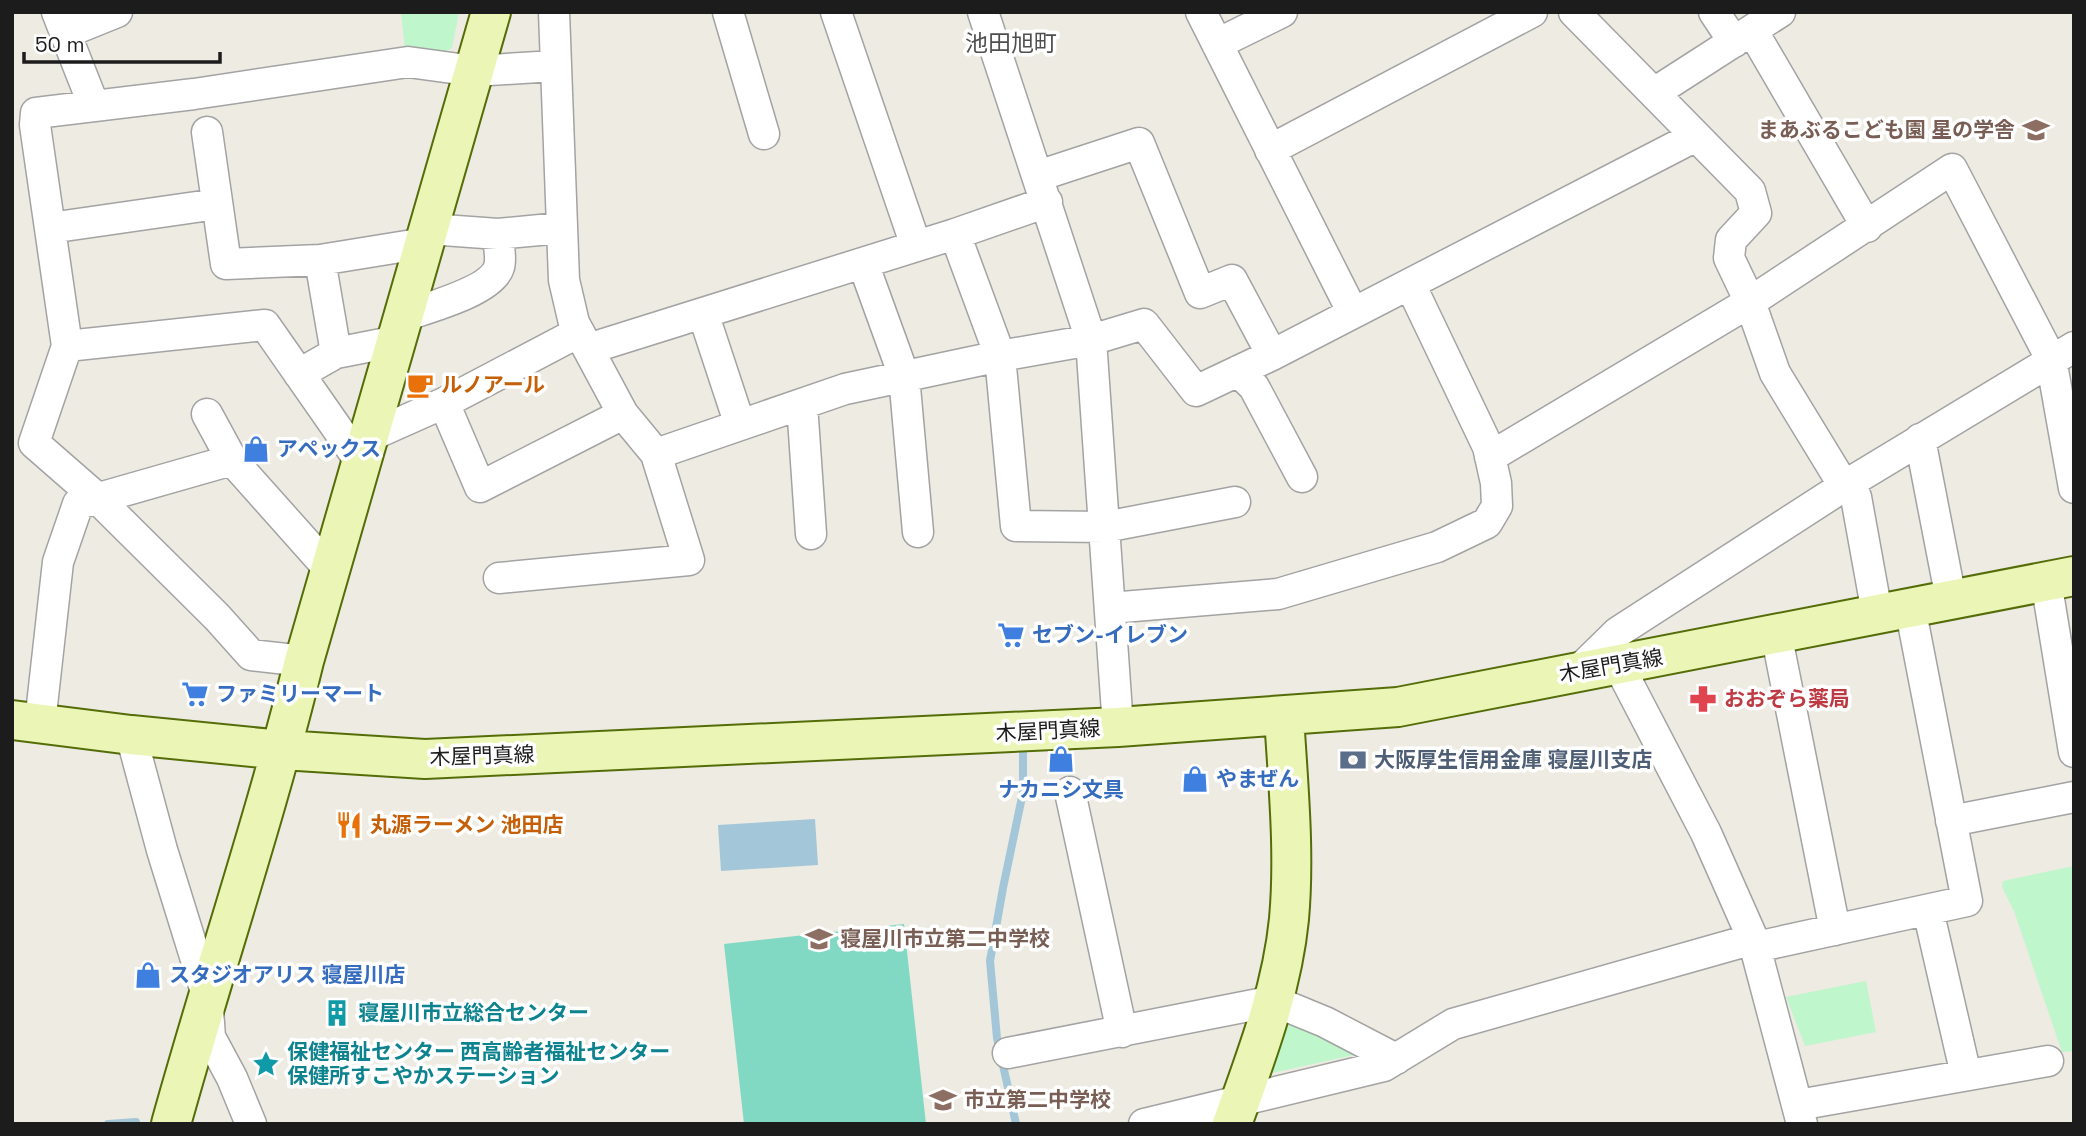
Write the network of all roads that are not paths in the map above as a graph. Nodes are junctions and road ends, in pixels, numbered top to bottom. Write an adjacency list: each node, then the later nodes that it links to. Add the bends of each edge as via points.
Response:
1 (117, 12): 13 (street)
2 (491, 12): 17 (main road)
3 (554, 12): 16 (street)
4 (728, 12): 21 (street)
5 (836, 12): 32 (street)
6 (982, 12): 24 (street)
7 (1201, 12): 15 (street)
8 (1282, 12): 15 (street)
9 (1532, 12): 23 (street)
10 (1574, 12): 18 (street)
11 (1714, 12): 14 (street)
12 (1780, 12): 14 (street)
13 (61, 22): 19 (street)
14 (1743, 36): 18 (street); 26 (street)
15 (1217, 44): 23 (street)
16 (554, 66): 17 (street); 28 (street)
17 (474, 71): 19 (street, via 408,62); 31 (main road)
18 (1654, 93): 22 (street)
19 (94, 106): 27 (street, via 36,113)
20 (207, 132): 25 (street)
21 (764, 134)
22 (1696, 136): 35 (street); 36 (street, via 1749,191 1756,213 1731,240 1729,258)
23 (1270, 150): 38 (street)
24 (1042, 189): 30 (street); 40 (street); 45 (street, via 1139,143 1200,293 1232,280)
25 (217, 204): 27 (street); 33 (street, via 226,264)
26 (1867, 227): 36 (street); 44 (street, via 1952,169)
27 (50, 228): 42 (street)
28 (561, 228): 29 (street); 41 (street, via 564,280)
29 (498, 234): 31 (street); 39 (street, via 500,266 492,280)
30 (955, 234): 32 (street); 46 (street)
31 (427, 236): 33 (street); 39 (main road)
32 (916, 246): 34 (street)
33 (320, 260): 43 (street)
34 (863, 263): 37 (street); 49 (street)
35 (1410, 284): 38 (street); 58 (street)
36 (1751, 302): 58 (street); 61 (street, via 1775,373)
37 (703, 313): 41 (street); 54 (street)
38 (1353, 313): 45 (street)
39 (401, 329): 43 (street); 56 (main road)
40 (1091, 340): 46 (street); 47 (street, via 1144,324 1196,391); 65 (street)
41 (583, 341): 50 (street); 53 (street)
42 (67, 346): 48 (street, via 265,325); 63 (street, via 34,443)
43 (336, 353): 48 (street)
44 (2063, 353): 55 (street); 62 (street)
45 (1272, 355): 47 (street)
46 (1000, 356): 49 (street); 65 (street, via 1016,526)
47 (1238, 371): 60 (street, via 1254,387)
48 (299, 374): 56 (street)
49 (904, 376): 51 (street); 66 (street)
50 (444, 402): 53 (street, via 480,486); 56 (street)
51 (802, 404): 54 (street); 67 (street)
52 (208, 414): 59 (street)
53 (623, 414): 57 (street)
54 (740, 425): 57 (street)
55 (1920, 439): 61 (street); 71 (street)
56 (366, 450): 68 (main road)
57 (656, 454): 69 (street, via 689,560)
58 (1490, 457): 72 (street, via 1497,506 1487,523 1437,547 1278,594)
59 (232, 460): 63 (street); 68 (street)
60 (1302, 477)
61 (1844, 486): 73 (street, via 1856,497); 77 (street, via 1618,632)
62 (2074, 488)
63 (97, 498): 75 (street, via 251,655); 79 (street, via 78,504 58,562)
64 (1235, 502): 65 (street)
65 (1104, 527): 72 (street)
66 (918, 533)
67 (811, 534)
68 (330, 570): 75 (main road)
69 (499, 578)
70 (2060, 579): 71 (main road, 木屋門真線); 83 (street)
71 (1951, 599): 73 (main road, 木屋門真線)
72 (1110, 608): 80 (street)
73 (1894, 610): 74 (main road, 木屋門真線); 86 (street)
74 (1776, 633): 76 (main road, 木屋門真線); 88 (street)
75 (304, 661): 82 (main road)
76 (1619, 666): 77 (main road, 木屋門真線); 89 (street, via 1706,833)
77 (1576, 673): 78 (main road, 木屋門真線, via 1398,707)
78 (1284, 716): 80 (main road, 木屋門真線); 91 (main road, via 1291,847 1289,919)
79 (26, 721): 81 (main road, 木屋門真線)
80 (1118, 727): 82 (main road, 木屋門真線, via 425,759)
81 (131, 735): 82 (main road, 木屋門真線); 90 (street)
82 (282, 750): 90 (main road)
83 (2074, 752)
84 (1070, 792): 92 (street)
85 (2074, 797): 86 (street)
86 (1951, 821): 87 (street, via 1967,901)
87 (1928, 910): 88 (street); 96 (street)
88 (1835, 930): 89 (street)
89 (1754, 943): 94 (street, via 1452,1024); 98 (street)
90 (207, 995): 99 (main road); 100 (street, via 210,1037)
91 (1274, 1001): 92 (street); 94 (street); 97 (main road)
92 (1122, 1032): 93 (street)
93 (1008, 1054)
94 (1395, 1059): 97 (street)
95 (2048, 1061): 96 (street)
96 (1966, 1076): 98 (street)
97 (1236, 1113): 101 (street)
98 (1800, 1115)
99 (171, 1124)
100 (251, 1124)
101 (1144, 1124)

